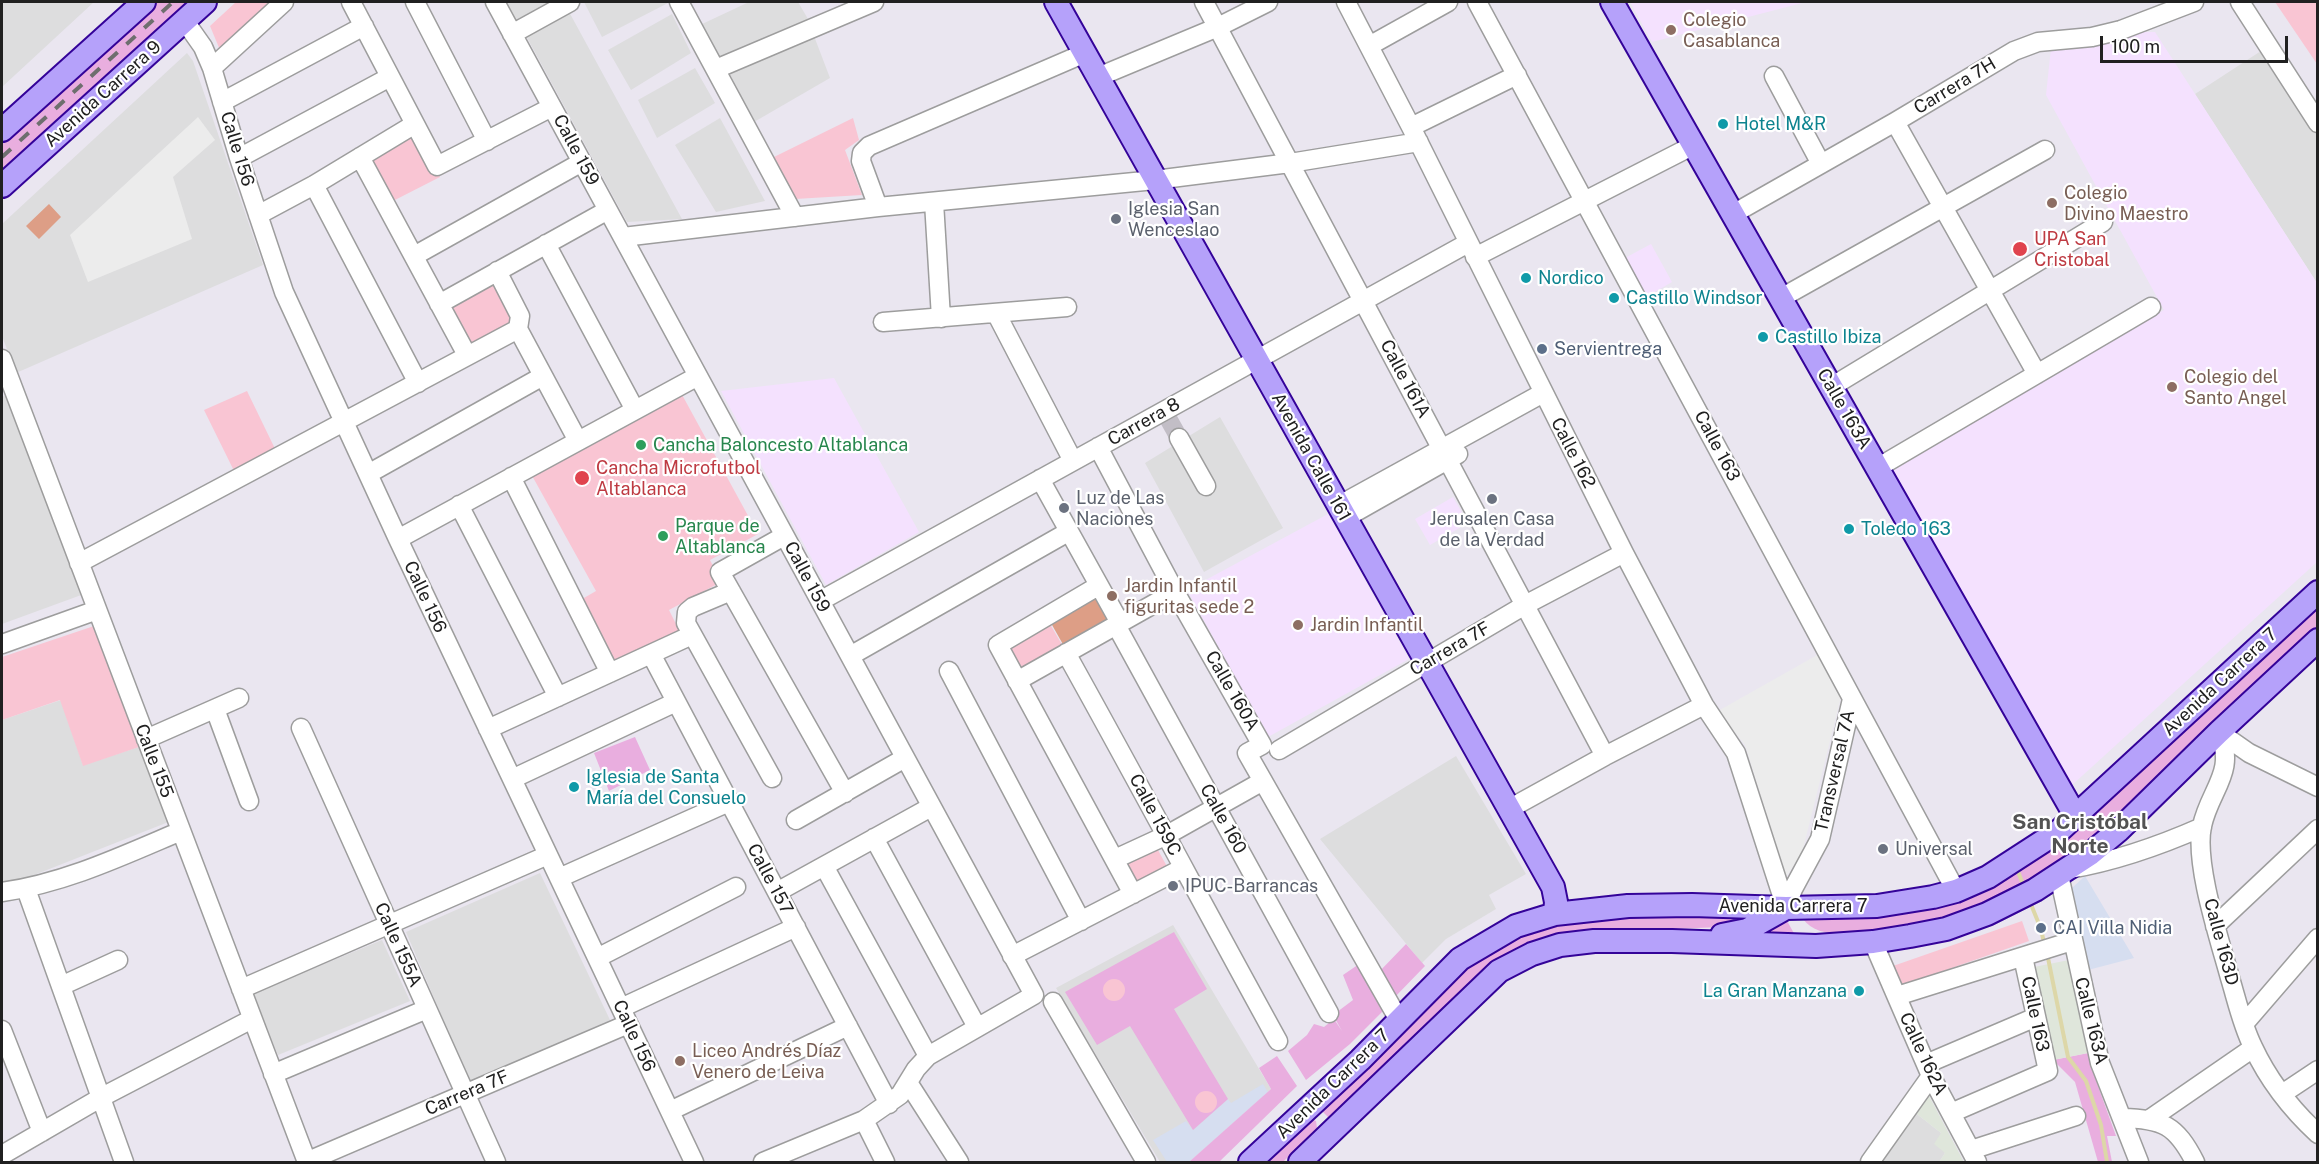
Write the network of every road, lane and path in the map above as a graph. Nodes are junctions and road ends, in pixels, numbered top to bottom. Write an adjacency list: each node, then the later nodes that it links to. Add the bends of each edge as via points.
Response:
1 (144, 2): 36 (main road)
2 (205, 2): 19 (main road, Avenida Carrera 9)
3 (284, 2): 25 (street)
4 (351, 2): 20 (street)
5 (415, 2): 38 (street)
6 (495, 2): 22 (street, Calle 159)
7 (570, 2): 22 (street)
8 (679, 2): 26 (street)
9 (874, 2): 26 (street)
10 (1056, 2): 24 (main road, Avenida Calle 161)
11 (1204, 2): 21 (street, Calle 161A)
12 (1268, 2): 21 (street)
13 (1346, 2): 23 (street, Calle 162)
14 (1448, 2): 23 (street)
15 (1477, 2): 27 (street, Calle 163)
16 (1612, 2): 39 (main road, Calle 163A)
17 (2194, 2): 33 (street, Carrera 7H, via 2121,30 2038,42 2014,51)
18 (2240, 2): 34 (street)
19 (184, 20): 25 (street, Calle 156); 48 (main road, Avenida Carrera 9)
20 (364, 26): 29 (street); 31 (street)
21 (1218, 27): 30 (street); 44 (street, Calle 161A)
22 (512, 34): 32 (street, Calle 159)
23 (1369, 46): 37 (street, Calle 162)
24 (1085, 53): 30 (main road, Avenida Calle 161); 51 (street, via 869,146 861,161)
25 (212, 68): 31 (street, Calle 156)
26 (716, 69): 56 (street)
27 (1517, 75): 37 (street); 49 (street, Calle 163)
28 (1774, 76): 45 (street)
29 (390, 77): 35 (street); 42 (street)
30 (1098, 77): 46 (main road, Avenida Calle 161)
31 (222, 102): 42 (street, Calle 156)
32 (552, 107): 38 (street); 43 (street, Calle 159)
33 (1895, 122): 45 (street, Carrera 7H); 52 (street)
34 (2318, 123)
35 (415, 124): 38 (street, via 437,166); 41 (street)
36 (2, 130)
37 (1415, 134): 44 (street); 60 (street, Calle 162)
38 (487, 141)
39 (1694, 145): 49 (street, Carrera 8); 54 (main road, Calle 163A)
40 (2045, 150): 52 (street)
41 (360, 157): 47 (street); 61 (street)
42 (239, 158): 55 (street, Calle 156)
43 (582, 162): 53 (street, Calle 159); 61 (street)
44 (1290, 163): 46 (street); 65 (street, Calle 161A)
45 (1821, 164): 54 (street, Carrera 7H)
46 (1155, 180): 50 (street); 75 (main road, Avenida Calle 161)
47 (314, 185): 55 (street); 79 (street)
48 (2, 186)
49 (1585, 201): 60 (street, Carrera 8); 121 (street, Calle 163)
50 (934, 202): 51 (street); 70 (street)
51 (878, 207): 56 (street)
52 (1943, 207): 63 (street); 64 (street)
53 (608, 210): 58 (street, Calle 159); 59 (street)
54 (1733, 214): 64 (main road, Calle 163A)
55 (258, 215): 83 (street, Calle 156, via 284,292)
56 (795, 217): 58 (street)
57 (2103, 222): 63 (street)
58 (623, 237): 78 (street, Calle 159)
59 (546, 244): 62 (street); 82 (street)
60 (1471, 250): 65 (street, Carrera 8); 81 (street, Calle 162)
61 (414, 256): 66 (street)
62 (497, 271): 66 (street); 72 (street, via 520,316)
63 (1990, 291): 76 (street); 80 (street)
64 (1781, 298): 80 (main road, Calle 163A)
65 (1364, 301): 75 (street, Carrera 8); 87 (street, Calle 161A)
66 (439, 304): 73 (street)
67 (1067, 307): 69 (street)
68 (2151, 307): 76 (street)
69 (996, 313): 70 (street); 88 (street)
70 (940, 318): 71 (street)
71 (883, 322)
72 (518, 329): 73 (street); 77 (street)
73 (467, 355): 79 (street)
74 (2, 359): 100 (street, Calle 155)
75 (1256, 360): 86 (street, Carrera 8, via 1166,415); 95 (main road, Avenida Calle 161)
76 (2037, 374): 89 (street)
77 (543, 376): 85 (street); 90 (street)
78 (698, 376): 82 (street); 97 (street, Calle 159)
79 (418, 383): 83 (street)
80 (1832, 387): 89 (main road, Calle 163A)
81 (1545, 398): 87 (street); 99 (street, Calle 162)
82 (635, 410): 85 (street)
83 (344, 422): 90 (street, Calle 156); 100 (street)
84 (1179, 438): 93 (street)
85 (578, 441): 91 (street)
86 (1098, 447): 88 (street, Carrera 8); 103 (street, Calle 160A)
87 (1445, 454): 95 (street); 106 (street, Calle 161A)
88 (1073, 461): 92 (street, Carrera 8)
89 (1877, 468): 142 (main road, Calle 163A)
90 (368, 474): 98 (street, Calle 156)
91 (510, 477): 94 (street); 117 (street)
92 (1040, 479): 96 (street, Calle 160); 105 (street, Carrera 8)
93 (1206, 486)
94 (459, 505): 98 (street); 119 (street)
95 (1342, 512): 115 (main road, Avenida Calle 161)
96 (1068, 532): 101 (street, Calle 160); 114 (street)
97 (784, 536): 102 (street, via 720,572); 105 (street, Calle 159)
98 (398, 539): 126 (street, Calle 156)
99 (1624, 553): 106 (street, Carrera 7F); 123 (street, Calle 162)
100 (79, 563): 107 (street, Calle 155)
101 (1098, 586): 108 (street, Calle 160); 118 (street, via 998,645)
102 (731, 591): 109 (street, via 687,612 686,623); 136 (street)
103 (1175, 592): 108 (street); 134 (street, Calle 160A, via 1262,745 1247,753)
104 (2318, 592): 142 (main road, Avenida Carrera 7)
105 (820, 601): 114 (street, Calle 159)
106 (1525, 605): 115 (street, Carrera 7F); 130 (street, Calle 161A)
107 (97, 610): 111 (street); 128 (street, Calle 155)
108 (1118, 624): 112 (street); 140 (street, Calle 160)
109 (692, 635): 113 (street); 132 (street)
110 (2318, 640): 127 (main road, Avenida Carrera 7)
111 (2, 644)
112 (1066, 653): 118 (street); 147 (street, Calle 159C)
113 (651, 654): 117 (street); 122 (street, Calle 157)
114 (850, 656): 131 (street, Calle 159)
115 (1426, 663): 129 (street, Carrera 7F); 141 (main road, Avenida Calle 161)
116 (949, 671): 163 (street)
117 (610, 673): 119 (street)
118 (1017, 681): 150 (street)
119 (558, 697): 126 (street)
120 (240, 698): 124 (street)
121 (1852, 699): 157 (street, Calle 163); 161 (street, Transversal 7A, via 1823,829)
122 (676, 702): 133 (street); 138 (street, Calle 157)
123 (1704, 705): 130 (street); 161 (street, Calle 162, via 1736,753)
124 (215, 709): 128 (street); 137 (street)
125 (301, 728): 164 (street, Calle 155A)
126 (488, 729): 133 (street, Calle 156)
127 (2219, 732): 135 (street, via 2249,753); 144 (street, Calle 163D, via 2226,756); 153 (main road, Avenida Carrera 7, via 2119,830)
128 (146, 739): 146 (street, Calle 155)
129 (1279, 750)
130 (1605, 756): 141 (street)
131 (905, 758): 136 (street); 139 (street, Calle 159)
132 (772, 778)
133 (512, 779): 149 (street, Calle 156)
134 (1263, 781): 140 (street); 185 (street, Calle 160A)
135 (2318, 787)
136 (844, 793): 143 (street)
137 (249, 801)
138 (729, 802): 154 (street); 159 (street, Calle 157)
139 (931, 807): 148 (street); 172 (street, Calle 159)
140 (1217, 808): 147 (street); 181 (street, Calle 160)
141 (1509, 809): 162 (main road, Avenida Calle 161, via 1552,887)
142 (2076, 817): 157 (main road, Avenida Carrera 7, via 2013,862)
143 (796, 820)
144 (2202, 827): 153 (street, via 2138,852); 165 (street, Calle 163D, via 2204,871)
145 (2318, 829): 165 (street)
146 (181, 831): 156 (street, via 68,878); 177 (street, Calle 155)
147 (1167, 835): 150 (street); 152 (street, Calle 159C)
148 (874, 838): 151 (street); 188 (street)
149 (548, 855): 154 (street, Calle 156); 164 (street)
150 (1115, 859): 160 (street)
151 (824, 866): 159 (street); 192 (street)
152 (1183, 868): 160 (street); 190 (street, Calle 159C)
153 (2064, 872): 169 (street, Calle 163A); 170 (main road, Avenida Carrera 7, via 2009,903 1960,924)
154 (559, 878): 174 (street, Calle 156)
155 (736, 887): 174 (street)
156 (26, 889): 158 (street); 176 (street)
157 (1956, 891): 161 (main road, Avenida Carrera 7, via 1877,906)
158 (2, 892)
159 (777, 892): 166 (street, Calle 157)
160 (1133, 894): 163 (street)
161 (1786, 908): 162 (main road, Avenida Carrera 7, via 1692,904); 168 (main road, via 1748,930); 171 (main road)
162 (1555, 914): 185 (main road, Avenida Carrera 7, via 1516,926 1468,954)
163 (1081, 921): 172 (street)
164 (389, 925): 177 (street); 180 (street, Calle 155A)
165 (2216, 926): 186 (street, Calle 163D)
166 (796, 927): 182 (street, Carrera 7F); 187 (street, Calle 157)
167 (2318, 938): 186 (street)
168 (1682, 941): 171 (main road, Avenida Carrera 7); 221 (main road, Avenida Carrera 7, via 1560,945 1514,962 1499,971)
169 (2072, 941): 173 (street); 205 (street, Calle 163A, via 2100,1063)
170 (1873, 942): 171 (main road, Avenida Carrera 7); 178 (street, Calle 162A)
171 (1816, 946)
172 (1012, 956): 188 (street, Calle 159, via 1034,995)
173 (2023, 957): 178 (street); 183 (street, Calle 163)
174 (597, 958): 182 (street, Calle 156)
175 (118, 960): 176 (street)
176 (61, 986): 199 (street)
177 (241, 988): 184 (street, Calle 155)
178 (1897, 996): 193 (street, Calle 162A)
179 (1053, 1002): 219 (street)
180 (427, 1010): 195 (street); 197 (street, Calle 155A)
181 (1329, 1013)
182 (624, 1016): 197 (street, Carrera 7F); 201 (street, Calle 156)
183 (2036, 1017): 193 (street); 202 (street, Calle 163, via 2048,1071)
184 (252, 1019): 195 (street, Calle 155); 199 (street)
185 (1399, 1020): 204 (main road, Avenida Carrera 7)
186 (2244, 1024): 191 (street, Calle 163D)
187 (848, 1026): 200 (street, Calle 157); 201 (street)
188 (977, 1028): 192 (street)
189 (2, 1030): 208 (street)
190 (1278, 1041)
191 (2253, 1048): 198 (street, Calle 163D); 206 (street)
192 (928, 1056): 196 (street)
193 (1928, 1070): 202 (street, Calle 162A); 222 (street)
194 (2318, 1070): 198 (street)
195 (273, 1074): 213 (street, Calle 155)
196 (909, 1084): 200 (street); 218 (street)
197 (465, 1094): 213 (street, Carrera 7F); 214 (street, Calle 155A)
198 (2282, 1094): 209 (street, Calle 163D)
199 (102, 1097): 208 (street); 212 (street)
200 (889, 1104): 207 (street)
201 (670, 1111): 215 (street, Calle 156)
202 (1951, 1113): 211 (street, Calle 162A)
203 (2076, 1116): 211 (street)
204 (1299, 1117): 220 (main road, Avenida Carrera 7); 221 (main road, via 1311,1114 1322,1120 1317,1139)
205 (2122, 1118): 206 (street); 223 (street, Calle 163A)
206 (2150, 1119): 224 (street, via 2175,1132)
207 (864, 1120): 216 (street); 217 (street)
208 (42, 1132): 210 (street)
209 (2318, 1134)
210 (2, 1155)
211 (1974, 1156)
212 (124, 1162)
213 (307, 1162)
214 (496, 1162)
215 (694, 1162)
216 (763, 1162)
217 (885, 1162)
218 (959, 1162)
219 (1146, 1162)
220 (1250, 1162)
221 (1300, 1162)
222 (1870, 1162)
223 (2139, 1162)
224 (2195, 1162)

